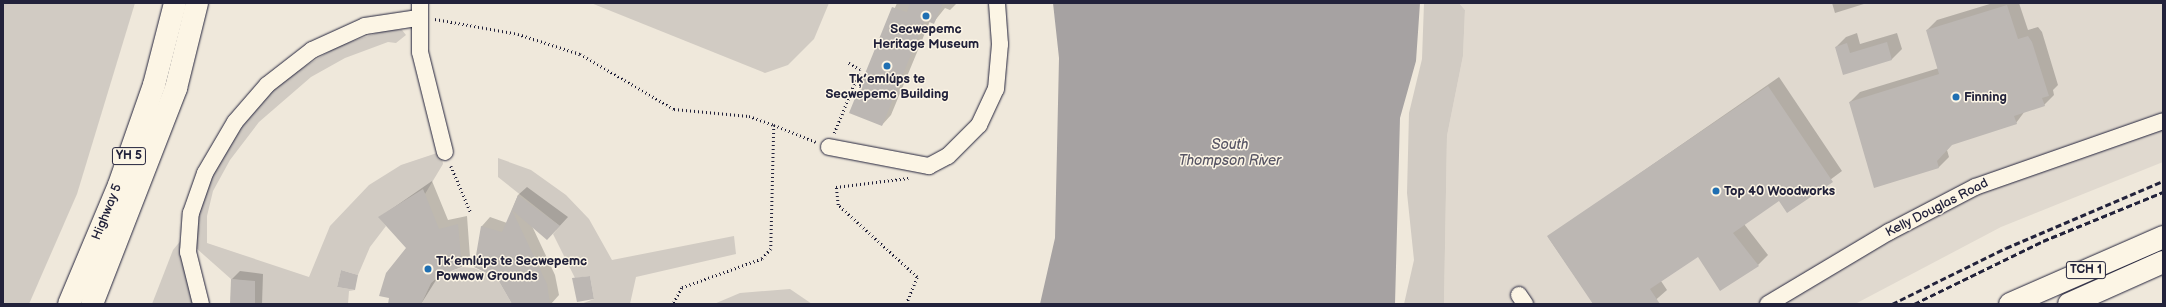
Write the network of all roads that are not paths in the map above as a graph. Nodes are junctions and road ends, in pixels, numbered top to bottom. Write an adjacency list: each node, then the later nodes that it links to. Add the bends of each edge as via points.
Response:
1 (175, 3): 10 (highway, Highway 5 / YH 5, via 154,85)
2 (197, 3): 11 (highway, Highway 5 / YH 5, via 176,88)
3 (997, 3): 6 (street, via 1000,44 996,89 979,125 948,156 929,166)
4 (419, 11): 7 (street, via 420,52); 12 (street, via 365,26 312,50 267,85 235,122 206,173 191,213 188,252)
5 (2163, 121): 13 (street, Kelly Douglas Road, via 1975,187 1889,232)
6 (829, 147)
7 (445, 152)
8 (2163, 237): 14 (highway, TCH 1)
9 (2163, 262): 15 (highway, TCH 1)
10 (69, 304)
11 (92, 304)
12 (201, 304)
13 (1768, 304)
14 (2010, 304)
15 (2069, 304)

